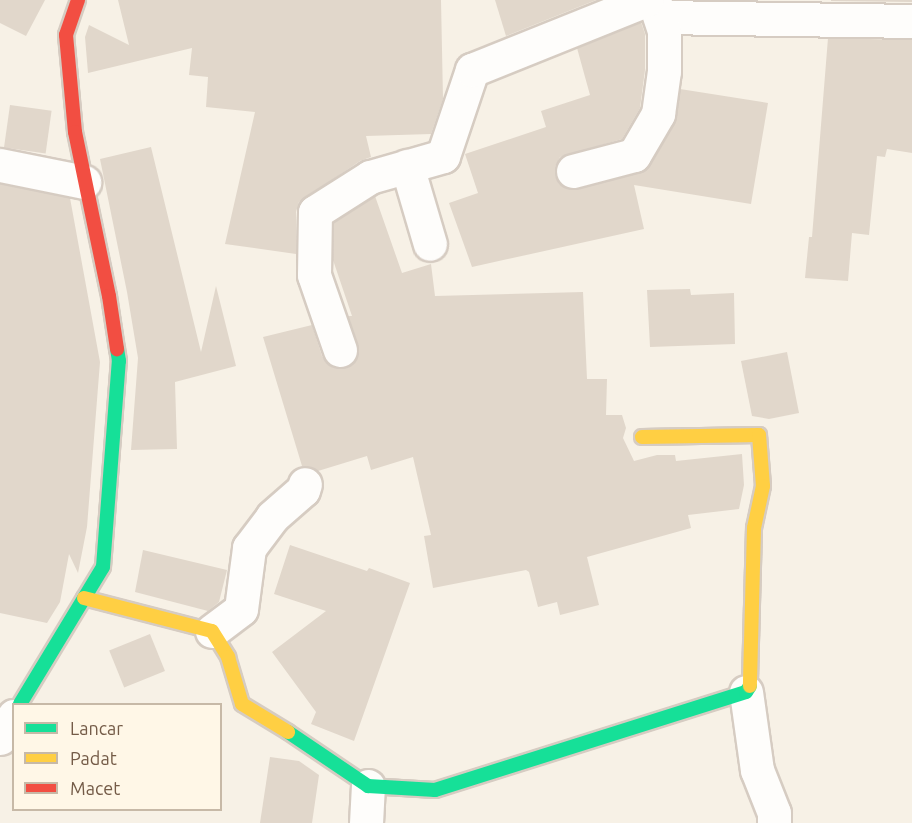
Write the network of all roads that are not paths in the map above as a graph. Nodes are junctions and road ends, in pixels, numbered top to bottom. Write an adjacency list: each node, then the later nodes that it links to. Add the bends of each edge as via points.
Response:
1 (78, 0): 7 (street, via 66,35)
2 (653, 6): 3 (street); 5 (street, via 472,70 443,156); 6 (street, via 664,31 658,114 634,155)
3 (912, 21)
4 (0, 165): 7 (street)
5 (407, 166): 8 (street); 9 (street, via 370,177 315,212 314,275)
6 (573, 171)
7 (84, 182): 12 (street, via 119,361 104,567)
8 (430, 244)
9 (340, 350)
10 (642, 437): 14 (street, via 759,435 763,486 754,528 750,686)
11 (305, 484): 13 (street, via 272,517 249,548 241,609)
12 (84, 598): 13 (street); 15 (street)
13 (212, 631): 18 (street, via 228,657 242,704)
14 (746, 692): 18 (street, via 435,790); 20 (street, via 757,770 774,813)
15 (21, 703)
16 (12, 719): 17 (street)
17 (0, 738)
18 (368, 786): 19 (street)
19 (366, 823)
20 (774, 823)

